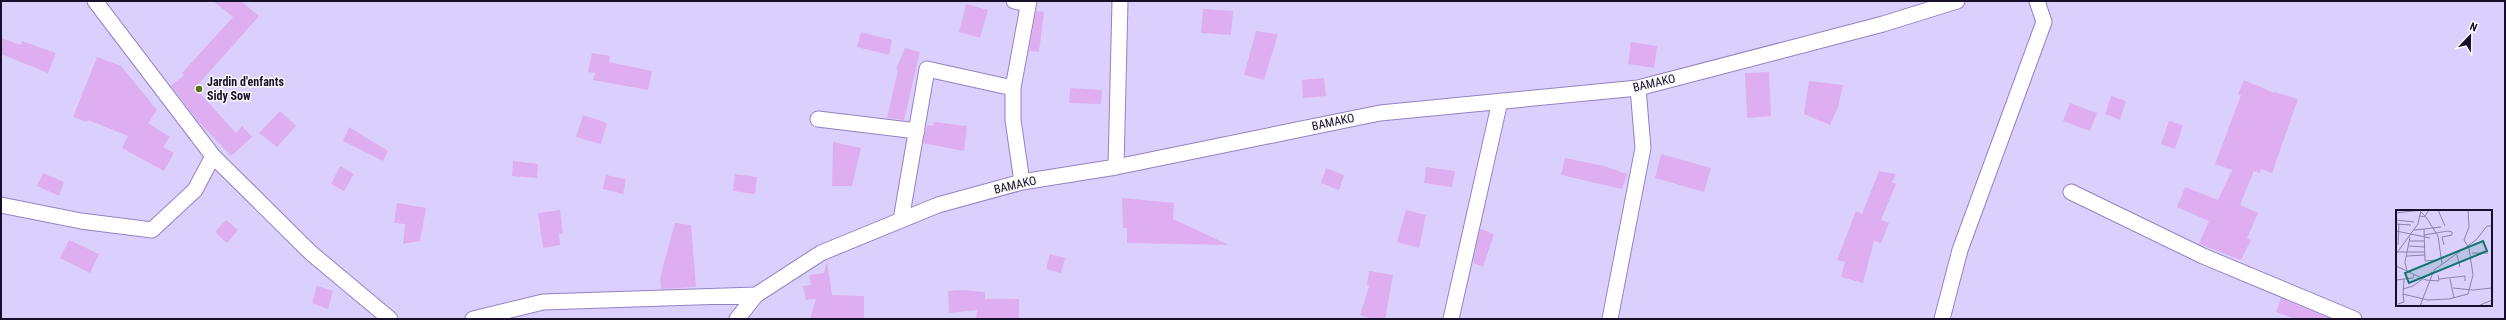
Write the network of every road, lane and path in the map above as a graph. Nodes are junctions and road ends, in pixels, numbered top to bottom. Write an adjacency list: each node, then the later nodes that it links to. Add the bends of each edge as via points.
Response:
1 (95, 1): 11 (street)
2 (1120, 1): 12 (street)
3 (1958, 1): 7 (street, BAMAKO, via 1882,24)
4 (2037, 1): 23 (street, via 2044,22 1960,250)
5 (1024, 2): 6 (street)
6 (1013, 88): 10 (street, via 927,69); 13 (street, via 1014,120)
7 (1638, 88): 8 (street, BAMAKO); 22 (street, via 1643,148)
8 (1500, 101): 12 (street, BAMAKO, via 1380,113); 21 (street)
9 (818, 119): 10 (street)
10 (916, 131): 16 (street)
11 (213, 156): 15 (street, via 195,190 152,230 81,221); 18 (street, via 311,253)
12 (1116, 167): 13 (street, BAMAKO)
13 (1022, 182): 16 (street, BAMAKO, via 938,205)
14 (2071, 192): 24 (street, via 2203,256)
15 (1, 205)
16 (901, 220): 17 (street, BAMAKO, via 821,253)
17 (756, 295): 19 (street, via 543,302); 20 (street, BAMAKO)
18 (390, 319)
19 (473, 319)
20 (737, 319)
21 (1451, 319)
22 (1610, 319)
23 (1942, 319)
24 (2354, 319)

